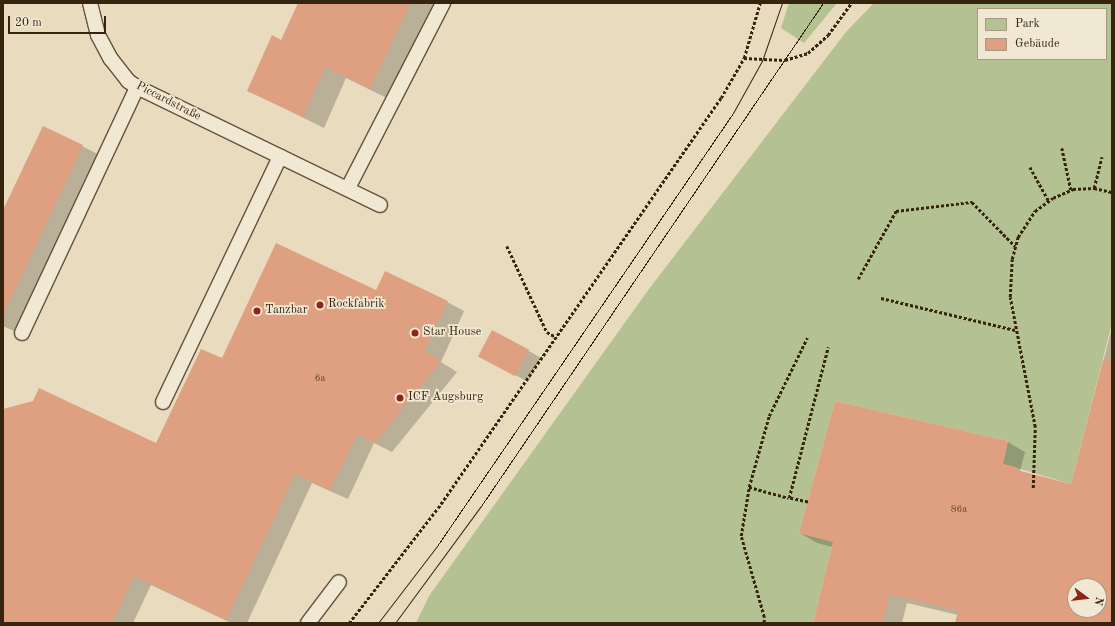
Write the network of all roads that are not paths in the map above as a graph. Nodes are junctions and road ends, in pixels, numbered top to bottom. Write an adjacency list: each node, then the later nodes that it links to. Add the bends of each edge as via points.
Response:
1 (90, 3): 3 (lane, Piccardstraße, via 98,35 111,59 128,82)
2 (443, 3): 5 (lane)
3 (137, 88): 4 (lane, Piccardstraße); 7 (lane)
4 (280, 156): 5 (lane, Piccardstraße); 8 (lane)
5 (348, 188): 6 (lane, Piccardstraße)
6 (380, 205)
7 (22, 333)
8 (163, 402)
9 (339, 582): 10 (lane)
10 (308, 623)

